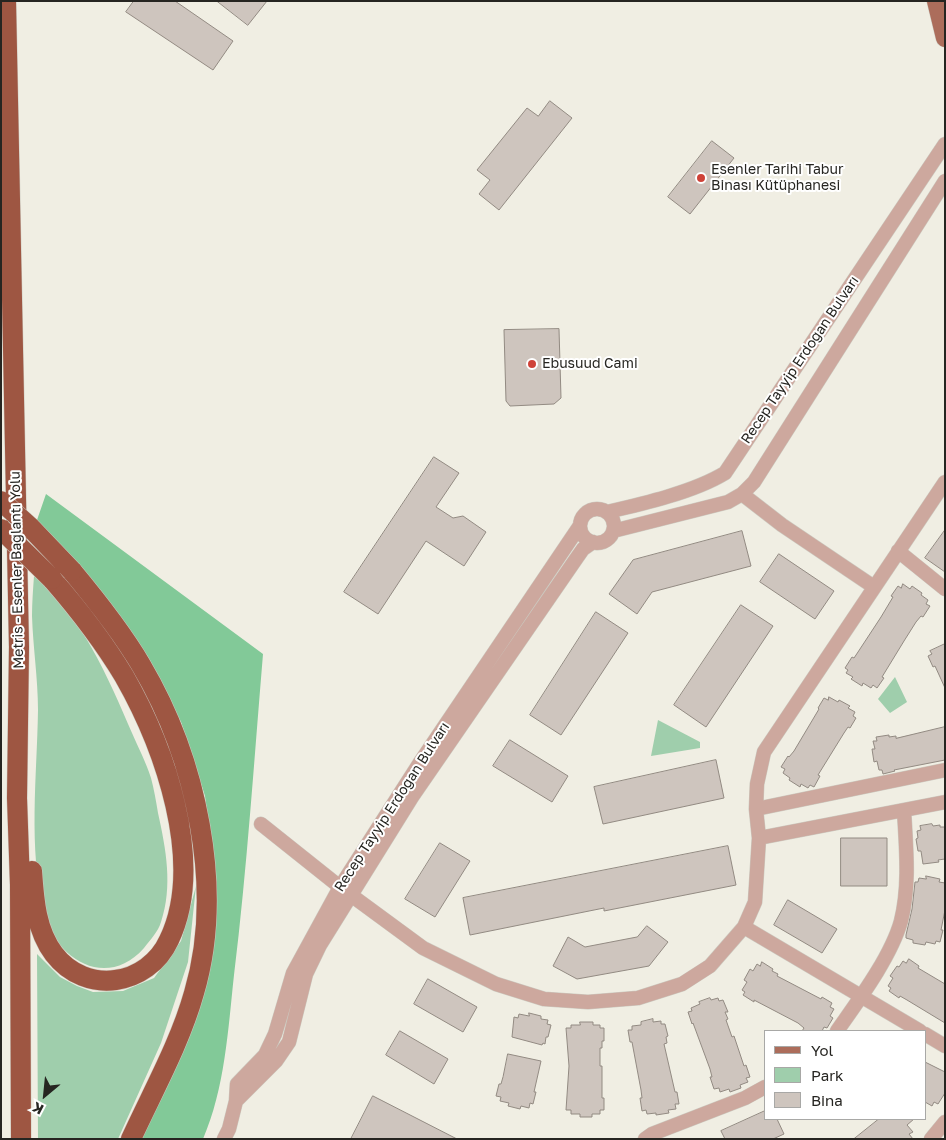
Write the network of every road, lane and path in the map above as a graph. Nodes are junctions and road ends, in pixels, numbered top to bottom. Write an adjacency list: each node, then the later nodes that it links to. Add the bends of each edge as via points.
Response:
1 (6, 1): 18 (highway, Metris - Esenler Bağlantı Yolu, via 19,637)
2 (936, 1): 3 (main road)
3 (945, 38)
4 (945, 144): 9 (street, Recep Tayyip Erdoğan Bulvarı, via 724,473 712,481)
5 (945, 181): 7 (street, Recep Tayyip Erdoğan Bulvarı, via 754,482)
6 (945, 482): 14 (street)
7 (742, 494): 12 (street, Recep Tayyip Erdoğan Bulvarı, via 728,502); 15 (street)
8 (1, 502): 35 (highway, bridge, via 72,571 119,630 142,666 165,713 191,785 199,819 207,906 198,980 178,1038)
9 (607, 512): 10 (street, via 588,511 580,520); 12 (street, via 612,517)
10 (579, 527): 13 (street, via 585,538); 24 (street, Recep Tayyip Erdoğan Bulvarı, via 419,764)
11 (1, 529): 18 (highway, bridge, via 52,579 91,627 123,675 157,748 174,803 184,870 178,918 169,942 157,960 122,980 101,981 80,976 54,954 46,942 36,912 30,852)
12 (613, 531): 13 (street, via 604,542)
13 (594, 542): 24 (street, Recep Tayyip Erdoğan Bulvarı, via 576,558)
14 (898, 551): 15 (street); 16 (street)
15 (874, 587): 20 (street, via 764,752)
16 (945, 588)
17 (945, 770): 20 (street)
18 (17, 798): 34 (highway, Metris - Esenler Bağlantı Yolu)
19 (945, 802): 21 (street)
20 (756, 809): 23 (street)
21 (904, 810): 23 (street); 26 (street, via 907,869 901,919 890,948)
22 (261, 824): 24 (street)
23 (759, 838): 25 (street, via 755,902)
24 (346, 891): 25 (street, via 433,954 496,984 544,999 588,1002 638,998 682,984 710,966); 32 (street, Recep Tayyip Erdoğan Bulvarı, via 293,973 275,1034 265,1056 237,1084); 32 (street, Recep Tayyip Erdoğan Bulvarı, via 306,974 289,1042 276,1061)
25 (744, 927): 26 (street)
26 (862, 996): 27 (street); 28 (street)
27 (838, 1030)
28 (918, 1030)
29 (926, 1035): 30 (street)
30 (945, 1046)
31 (764, 1088): 37 (street)
32 (236, 1100): 36 (street, Recep Tayyip Erdoğan Bulvarı)
33 (945, 1122): 38 (street)
34 (21, 1139)
35 (131, 1139)
36 (224, 1139)
37 (645, 1139)
38 (931, 1139)

